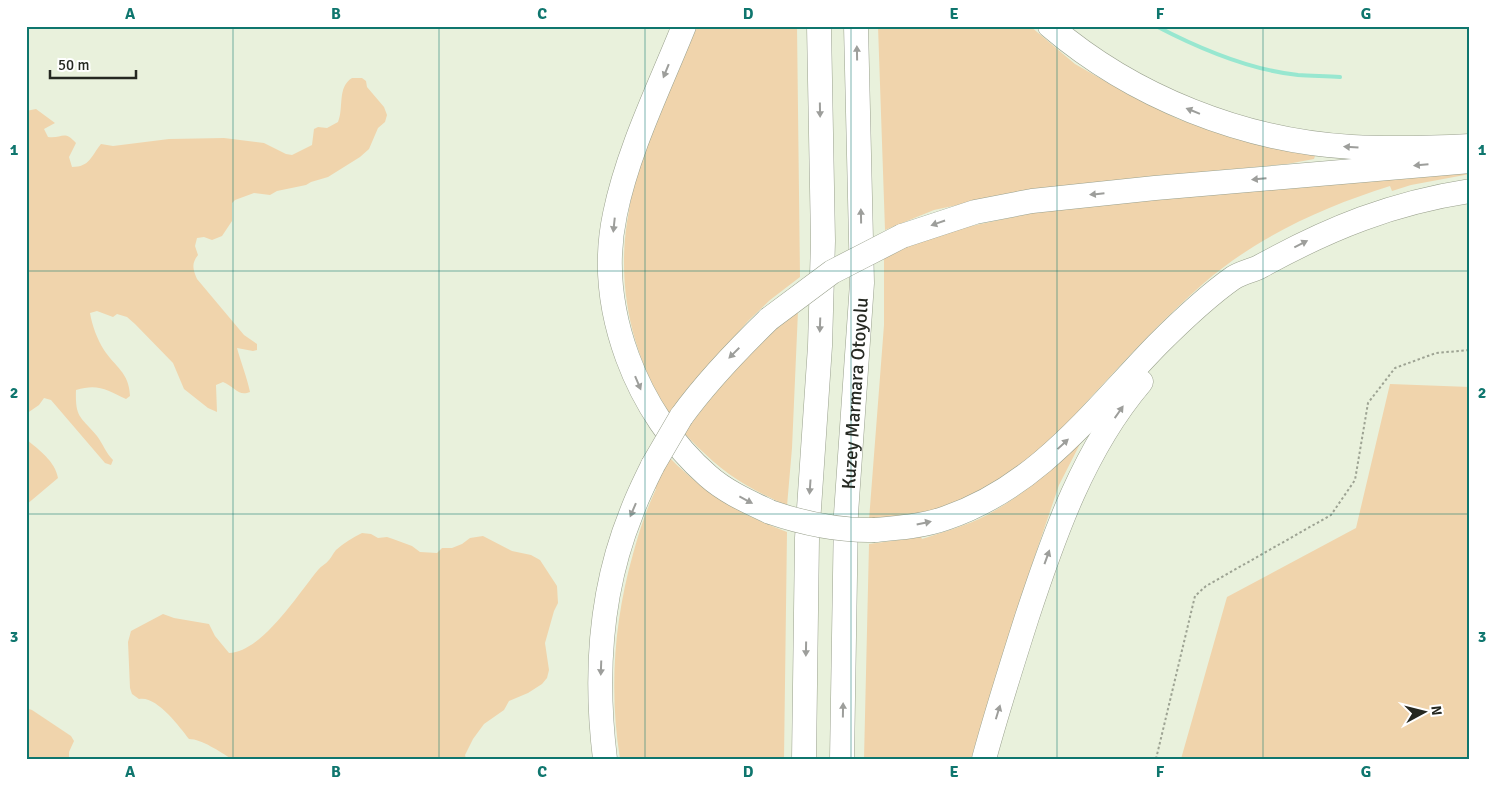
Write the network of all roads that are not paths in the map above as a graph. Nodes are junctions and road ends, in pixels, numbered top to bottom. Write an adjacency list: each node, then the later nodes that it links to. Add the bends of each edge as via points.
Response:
1 (684, 26): 8 (highway, one-way to 8, bridge, via 638,139 614,216 611,254 618,327 641,390 677,443 709,477 770,512 817,526 875,530 944,518 1003,492 1075,433 1179,323 1234,277)
2 (819, 26): 10 (highway, Kuzey Marmara Otoyolu, one-way to 10, via 824,241 807,538)
3 (856, 26): 11 (highway, Kuzey Marmara Otoyolu, one-way to 3, via 846,514 862,284)
4 (1050, 26): 5 (highway, one-way to 4, via 1351,147 1280,138 1249,130 1158,96 1122,77)
5 (1470, 146)
6 (1470, 161): 9 (highway, one-way to 9, bridge, via 1032,201 974,212 902,236 832,272 769,319 712,378 682,417 653,465 630,514 604,618 601,695)
7 (1470, 191): 8 (highway, one-way to 7, via 1365,217 1423,200)
8 (1258, 268): 12 (highway, one-way to 8, via 1037,586 1062,518 1095,450 1118,412 1153,369)
9 (605, 759)
10 (804, 759)
11 (842, 759)
12 (984, 759)

